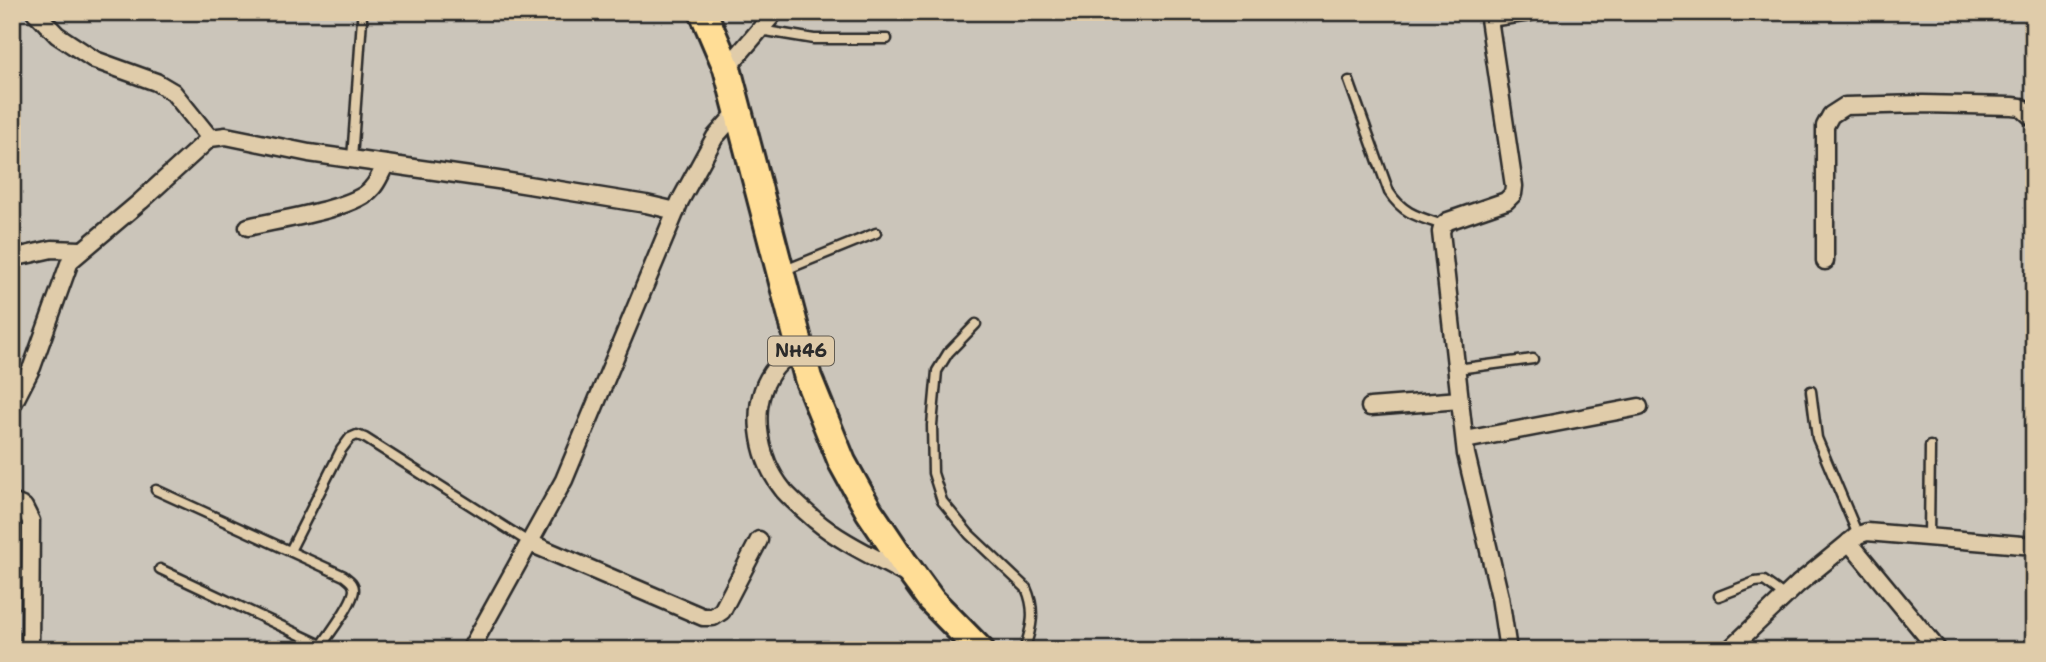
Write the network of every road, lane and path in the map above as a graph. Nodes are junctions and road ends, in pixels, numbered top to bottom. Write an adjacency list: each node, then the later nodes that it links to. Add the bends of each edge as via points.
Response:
1 (35, 12): 13 (street, via 57,35 95,60 173,92)
2 (704, 12): 9 (highway, NH46)
3 (775, 12): 7 (street)
4 (1530, 12): 5 (street)
5 (1488, 15): 17 (street, via 1513,194 1506,201)
6 (362, 19): 14 (lane)
7 (760, 30): 8 (lane, via 814,39); 9 (street)
8 (887, 39)
9 (727, 68): 11 (highway, NH46)
10 (1349, 81): 17 (lane, via 1398,206)
11 (738, 111): 16 (street, via 715,137); 23 (highway, NH46)
12 (2034, 119): 22 (street, via 2021,107 1923,104 1845,106 1831,115 1825,126)
13 (210, 138): 14 (street, via 226,136); 20 (street)
14 (352, 159): 15 (street)
15 (386, 164): 16 (street); 18 (street, via 362,198)
16 (676, 211): 40 (street, via 564,480)
17 (1443, 225): 27 (street, via 1441,242)
18 (248, 227)
19 (876, 233): 23 (lane)
20 (80, 250): 21 (street, via 52,249); 30 (street, via 69,261 32,367)
21 (12, 258)
22 (1825, 261)
23 (781, 272): 25 (highway, NH46)
24 (976, 324): 52 (lane, via 948,352 937,371 933,473 942,501 1026,588 1033,624)
25 (800, 346): 44 (highway, NH46, via 842,462); 44 (street, via 776,367 762,395 758,433 768,464 784,490 817,521)
26 (1533, 359): 27 (lane)
27 (1456, 369): 29 (street)
28 (1811, 391): 37 (lane, via 1817,438)
29 (1460, 400): 31 (street); 33 (street)
30 (12, 407)
31 (1370, 407)
32 (1639, 407): 33 (street)
33 (1465, 440): 53 (street)
34 (1930, 446): 38 (lane)
35 (156, 490): 42 (lane)
36 (12, 502): 48 (street, via 24,507 31,521)
37 (1853, 538): 38 (street, via 1867,532); 46 (street); 55 (street)
38 (1929, 538): 41 (street)
39 (759, 540): 40 (street, via 722,611 713,617 703,617)
40 (530, 543): 42 (lane, via 357,435 341,450); 50 (street)
41 (2034, 546)
42 (290, 551): 47 (lane, via 351,582 354,589)
43 (160, 569): 47 (lane)
44 (915, 579): 51 (highway, NH46)
45 (1719, 596): 46 (lane, via 1764,581)
46 (1785, 596): 54 (street)
47 (322, 645): 49 (lane)
48 (30, 650)
49 (332, 650)
50 (470, 650)
51 (980, 650)
52 (1024, 650)
53 (1508, 650)
54 (1729, 650)
55 (1938, 650)

